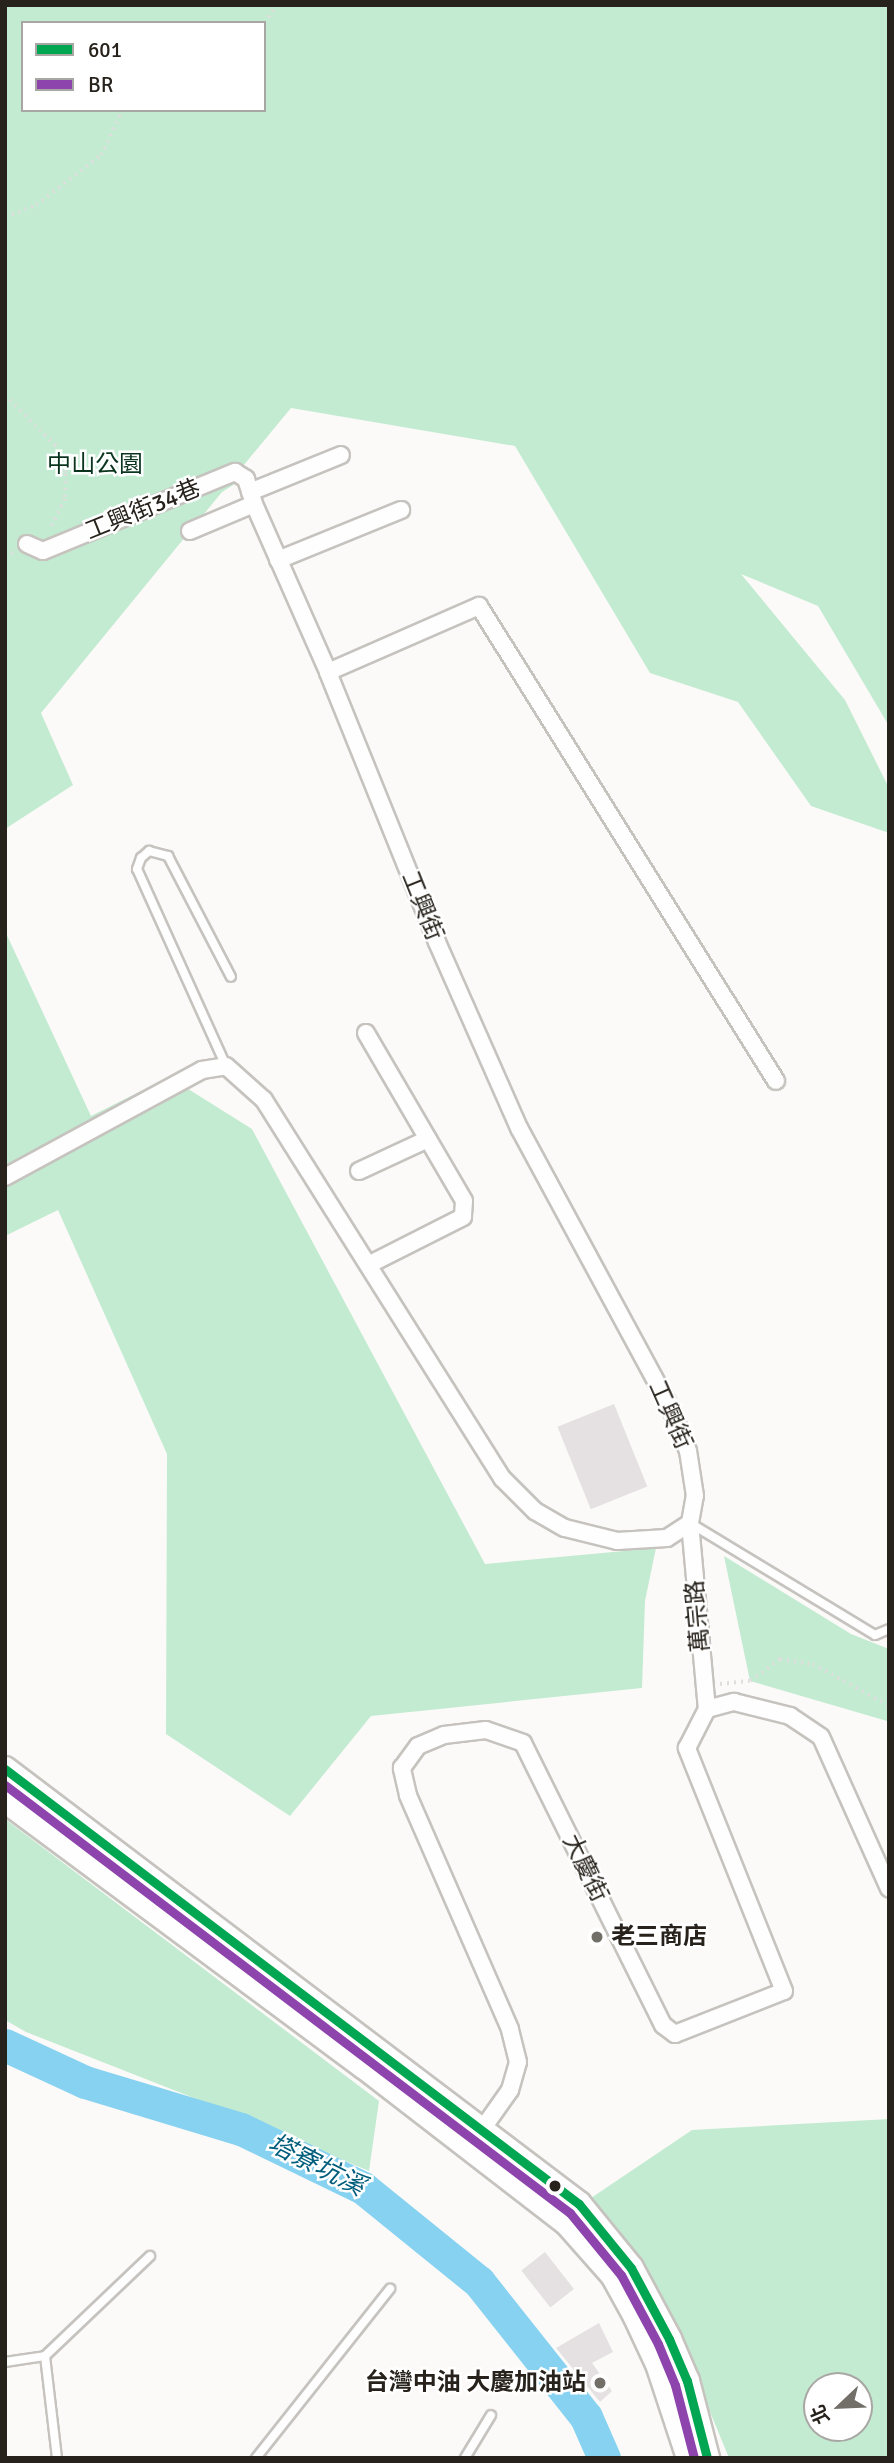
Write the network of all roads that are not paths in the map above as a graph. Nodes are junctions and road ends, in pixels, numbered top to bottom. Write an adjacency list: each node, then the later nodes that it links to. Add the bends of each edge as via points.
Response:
1 (341, 455): 2 (street)
2 (252, 498): 4 (street); 5 (street, 工興街34巷, via 246,479 235,472 43,551); 6 (street, 工興街)
3 (401, 510): 6 (street)
4 (190, 531)
5 (27, 544)
6 (278, 560): 7 (street, 工興街)
7 (328, 672): 11 (street, via 479,606); 16 (street, 工興街, via 436,942 519,1128 671,1409 688,1451 695,1496)
8 (231, 977): 10 (lane, via 168,856 149,851 137,869)
9 (366, 1033): 12 (street)
10 (226, 1066): 14 (street, via 202,1070); 15 (street, via 264,1100)
11 (776, 1081)
12 (428, 1139): 13 (street); 15 (street, via 464,1201 463,1217)
13 (359, 1171)
14 (5, 1177)
15 (368, 1265): 16 (street, via 502,1478 534,1511 565,1528 617,1541 667,1538)
16 (690, 1523): 17 (lane, via 875,1635); 18 (street, 萬宗路)
17 (889, 1629)
18 (707, 1709): 21 (street, via 734,1702 789,1716 821,1737); 22 (street, 大慶街, via 687,1748 784,1991 675,2034 663,2025 523,1743 486,1730 444,1735 418,1746 402,1768 408,1795 510,2029 518,2062 510,2090)
19 (5, 1769): 22 (main road)
20 (5, 1800): 22 (main road)
21 (889, 1888)
22 (476, 2138): 31 (main road, via 567,2223 613,2275 658,2364); 32 (main road, via 579,2204 631,2268 687,2381)
23 (150, 2256): 25 (lane)
24 (390, 2289): 29 (lane)
25 (46, 2356): 26 (lane); 28 (lane)
26 (5, 2362)
27 (491, 2415): 30 (lane)
28 (57, 2458)
29 (256, 2458)
30 (465, 2458)
31 (689, 2458)
32 (708, 2458)

